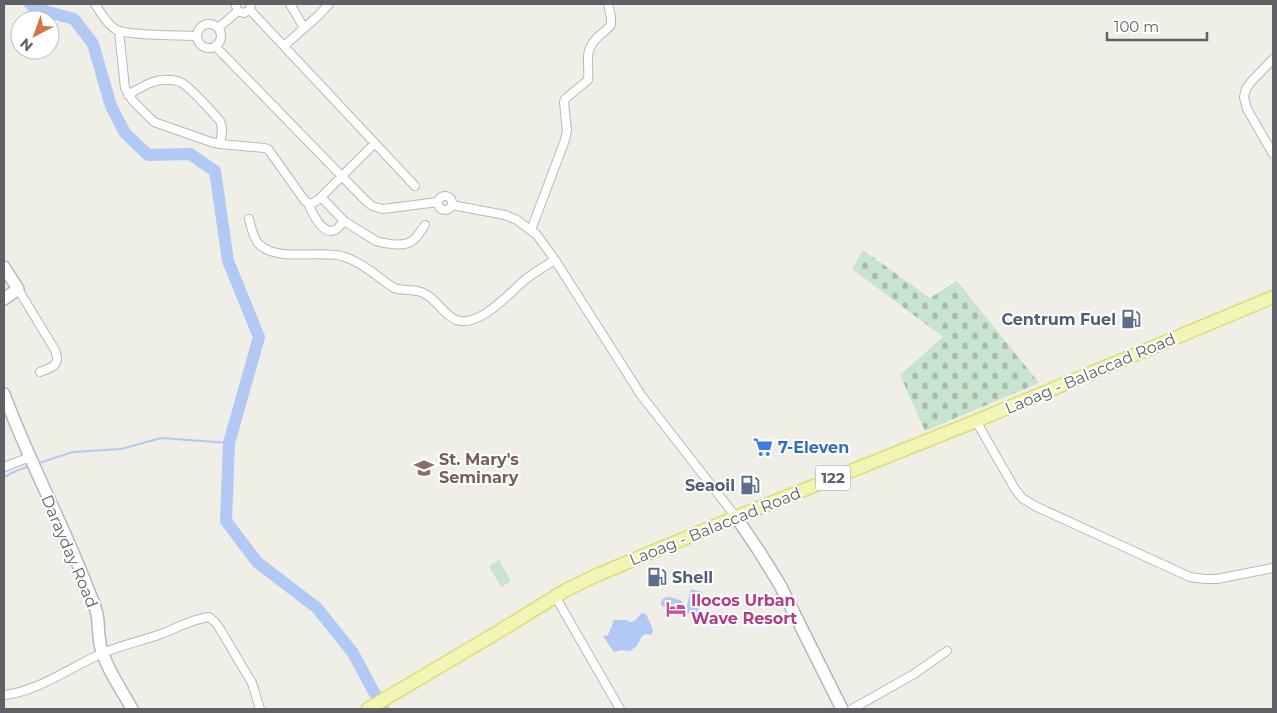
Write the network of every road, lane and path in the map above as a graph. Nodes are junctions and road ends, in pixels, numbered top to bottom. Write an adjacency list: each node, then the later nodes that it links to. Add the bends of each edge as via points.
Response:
1 (95, 4): 9 (street, via 107,23)
2 (290, 4): 8 (street)
3 (328, 4): 8 (street)
4 (608, 4): 25 (street, via 611,22 589,50 588,80 565,99 565,140)
5 (237, 7): 6 (street, via 244,13); 7 (street)
6 (251, 7): 12 (street)
7 (218, 28): 10 (street, via 211,24 203,25); 11 (street, via 220,40)
8 (304, 28): 12 (street)
9 (119, 31): 10 (street); 14 (street)
10 (197, 36): 11 (street, via 203,46)
11 (215, 46): 18 (street)
12 (284, 46): 15 (street)
13 (1273, 59): 17 (street, via 1251,82 1244,97 1246,108)
14 (128, 95): 16 (street, via 154,122); 16 (street, via 159,80 180,82 220,121)
15 (375, 143): 18 (street); 19 (street)
16 (220, 144): 21 (street, via 268,149)
17 (1273, 154)
18 (342, 176): 20 (street); 25 (street, via 377,208 438,202 443,210 452,205 505,215)
19 (415, 186)
20 (321, 197): 21 (street, via 314,203); 23 (street)
21 (308, 203): 23 (street, via 316,220 327,230 337,229)
22 (249, 219): 26 (street, via 254,238 270,251 347,257 394,288 427,294 449,316 463,322 481,317)
23 (344, 221): 24 (street, via 376,241 388,244 412,242)
24 (425, 225)
25 (531, 230): 26 (street)
26 (555, 260): 36 (street, via 641,395)
27 (4, 267): 28 (street)
28 (18, 289): 30 (street); 31 (street, via 58,358 53,366)
29 (1273, 297): 33 (main road, Laoag - Balaccad Road / 122)
30 (4, 299)
31 (40, 372)
32 (4, 394): 34 (street, Darayday Road)
33 (976, 421): 36 (main road, Laoag - Balaccad Road / 122); 37 (street, via 1015,489 1035,506 1190,576 1218,579)
34 (31, 459): 35 (street); 40 (street, Darayday Road, via 94,606)
35 (4, 467)
36 (736, 517): 38 (main road, Laoag - Balaccad Road / 122); 46 (street, via 780,586)
37 (1273, 568)
38 (555, 596): 44 (main road, Laoag - Balaccad Road / 122); 45 (street)
39 (947, 651): 47 (street)
40 (103, 653): 41 (street, via 35,686); 42 (street, Darayday Road); 43 (street, via 208,617 220,629 252,684)
41 (4, 695)
42 (132, 709)
43 (260, 709)
44 (368, 709)
45 (620, 709)
46 (842, 709)
47 (852, 709)

